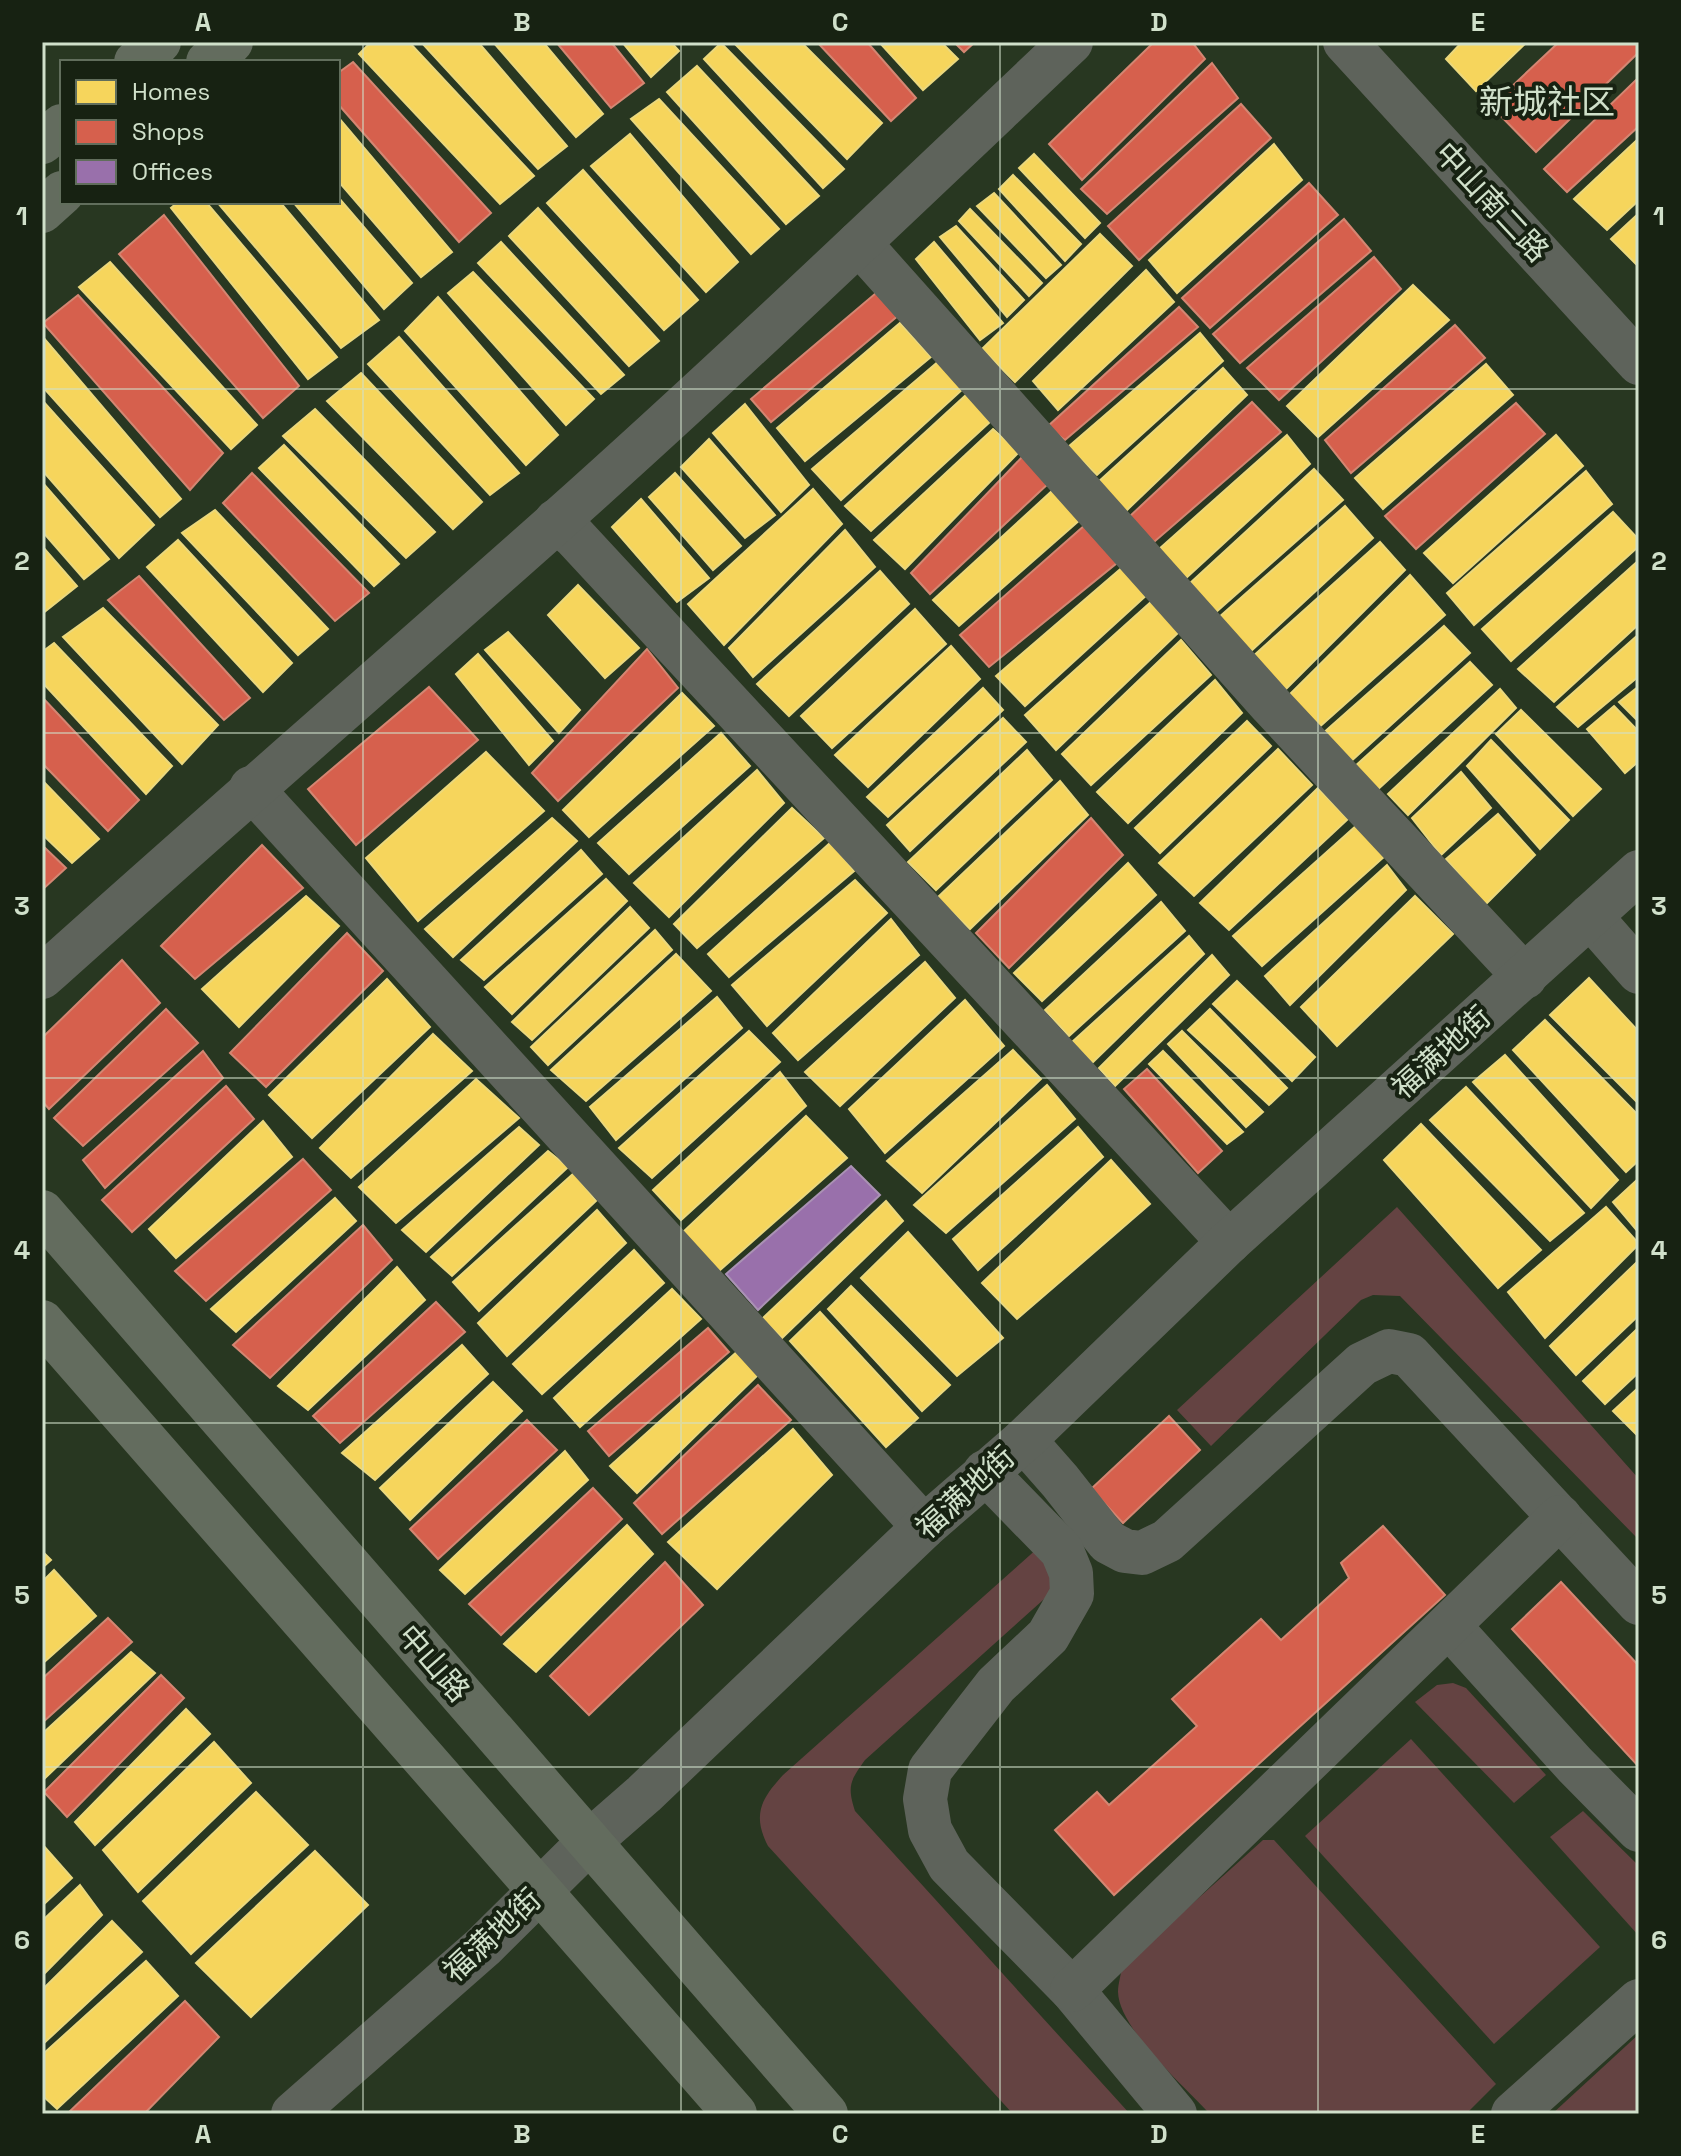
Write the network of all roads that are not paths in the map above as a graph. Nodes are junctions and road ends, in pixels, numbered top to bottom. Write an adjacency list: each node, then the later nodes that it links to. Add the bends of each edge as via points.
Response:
1 (159, 42): 5 (main road)
2 (231, 42): 6 (main road)
3 (1071, 42): 11 (street)
4 (1345, 42): 12 (street, 中山南二路)
5 (138, 60)
6 (210, 60)
7 (60, 128): 8 (main road)
8 (42, 142)
9 (60, 195): 10 (main road)
10 (42, 211)
11 (859, 243): 13 (street); 19 (street, via 1271,705)
12 (1639, 363)
13 (556, 521): 14 (street); 21 (street)
14 (251, 788): 18 (street); 26 (street)
15 (1639, 872): 16 (street, 福满地街)
16 (1590, 916): 17 (street); 19 (street, 福满地街)
17 (1639, 972)
18 (42, 977)
19 (1525, 977): 21 (street, 福满地街)
20 (42, 1212): 30 (main road, 中山路)
21 (1229, 1242): 23 (street, 福满地街)
22 (42, 1322): 31 (main road)
23 (1024, 1440): 24 (street, 福满地街); 25 (street, via 1108,1542 1142,1553 1167,1541 1362,1364 1389,1351 1409,1355)
24 (985, 1472): 26 (street, 福满地街); 32 (street, via 1062,1551 1072,1594 1048,1636 996,1685 930,1770 925,1799 930,1830 949,1865)
25 (1560, 1517): 27 (street); 28 (street)
26 (924, 1527): 30 (street, 福满地街)
27 (1639, 1603)
28 (1449, 1626): 29 (street); 32 (street)
29 (1639, 1830)
30 (589, 1842): 31 (street, 福满地街); 36 (main road, 中山路)
31 (541, 1889): 34 (street, 福满地街); 35 (main road)
32 (1072, 1990): 37 (street)
33 (1639, 2001): 38 (street)
34 (293, 2114)
35 (735, 2114)
36 (826, 2114)
37 (1175, 2114)
38 (1513, 2114)

